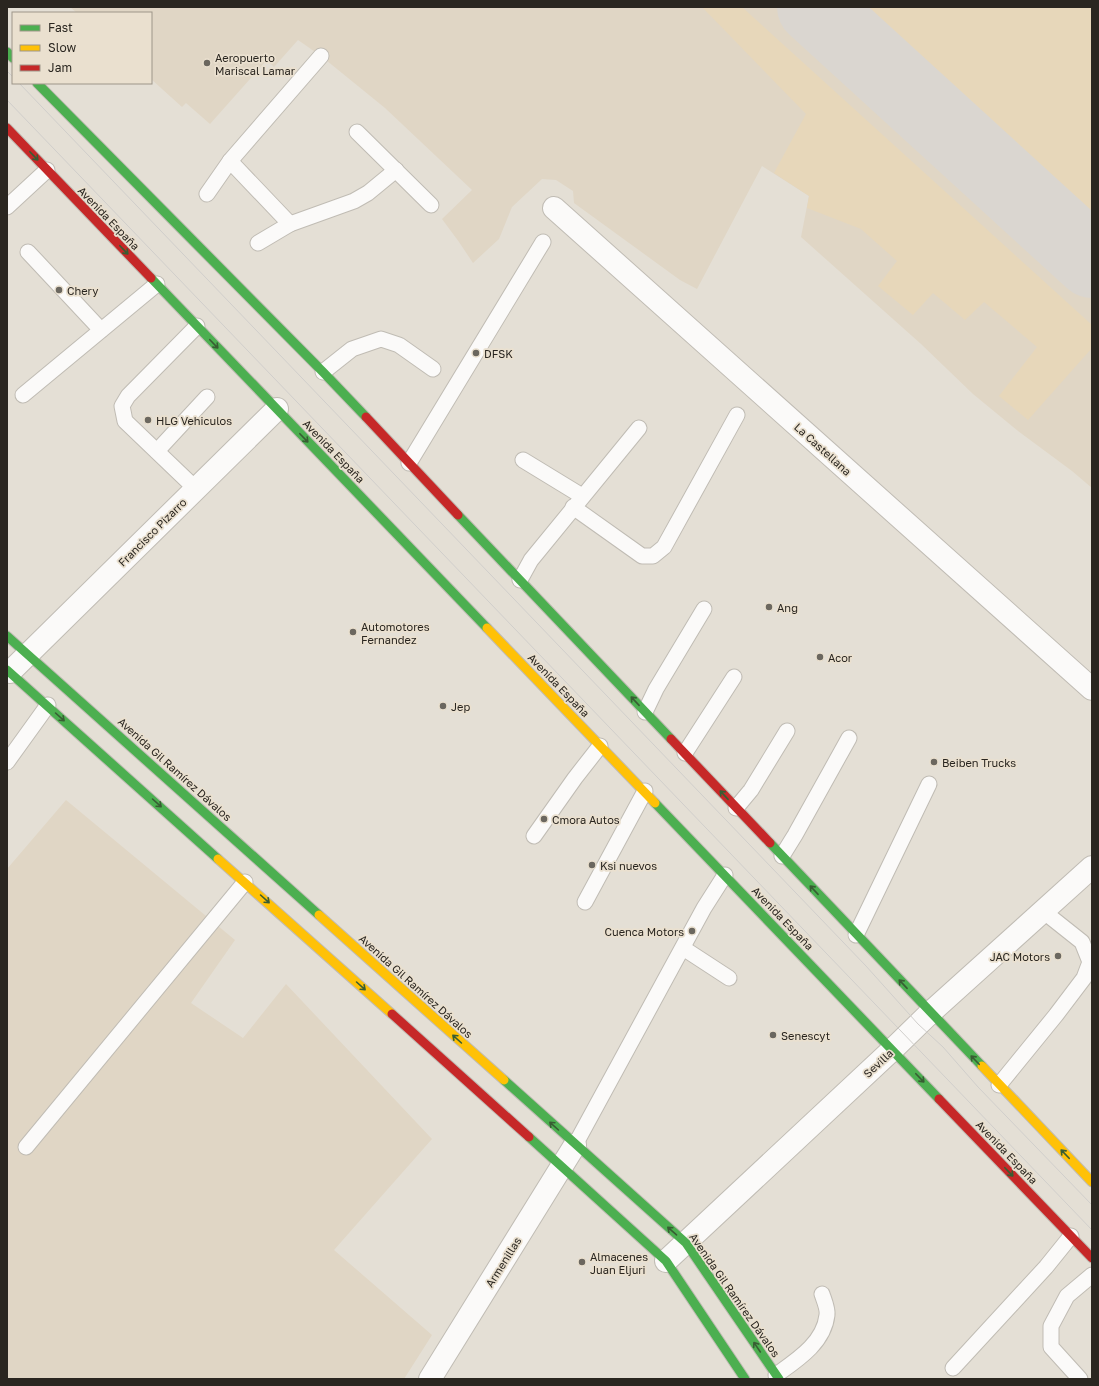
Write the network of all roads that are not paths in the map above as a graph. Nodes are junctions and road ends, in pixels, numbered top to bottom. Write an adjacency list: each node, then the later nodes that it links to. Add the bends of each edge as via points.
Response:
1 (321, 56): 5 (lane)
2 (38, 84): 20 (main road)
3 (7, 128): 6 (main road, Avenida España, one-way to 6)
4 (357, 132): 7 (lane)
5 (230, 161): 8 (lane); 12 (lane)
6 (47, 170): 10 (lane); 16 (main road, Avenida España, one-way to 16)
7 (396, 170): 9 (lane); 12 (lane, via 354,201)
8 (208, 194)
9 (431, 205)
10 (7, 207)
11 (554, 208): 37 (street, La Castellana)
12 (290, 224): 14 (lane)
13 (543, 242): 28 (lane)
14 (258, 243)
15 (28, 252): 18 (lane)
16 (157, 284): 17 (main road, Avenida España); 18 (lane)
17 (197, 326): 23 (main road, Avenida España, one-way to 23); 26 (lane, via 128,396 122,406 125,421)
18 (101, 330): 21 (lane)
19 (433, 369): 20 (lane, via 399,345 381,339 352,349)
20 (323, 372): 28 (main road)
21 (23, 395)
22 (207, 397): 26 (lane)
23 (277, 409): 29 (street, Francisco Pizarro); 42 (main road, Avenida España, one-way to 42)
24 (737, 415): 30 (lane, via 664,547 653,556 642,556)
25 (639, 428): 30 (lane)
26 (157, 451): 29 (lane)
27 (523, 460): 30 (lane)
28 (409, 462): 31 (main road)
29 (196, 489): 34 (street, Francisco Pizarro)
30 (578, 502): 31 (lane, via 531,560)
31 (520, 580): 39 (main road, one-way to 31)
32 (704, 609): 39 (lane)
33 (7, 636): 34 (main road, Avenida Gil Ramírez Dávalos)
34 (28, 655): 35 (street, Francisco Pizarro); 61 (main road, Avenida Gil Ramírez Dávalos, one-way to 34)
35 (9, 671): 38 (main road)
36 (734, 677): 43 (lane)
37 (1091, 687)
38 (48, 706): 44 (lane); 52 (main road, one-way to 52)
39 (645, 712): 43 (main road)
40 (787, 731): 47 (lane, via 751,790)
41 (849, 738): 49 (lane)
42 (600, 746): 46 (main road, Avenida España); 48 (lane)
43 (685, 753): 47 (main road, one-way to 43)
44 (7, 762)
45 (929, 784): 55 (lane)
46 (644, 792): 51 (main road, Avenida España); 53 (lane)
47 (736, 808): 49 (main road)
48 (534, 836)
49 (782, 856): 55 (main road, one-way to 49)
50 (1092, 867): 54 (street, Sevilla)
51 (725, 875): 56 (lane); 59 (main road, Avenida España)
52 (245, 882): 62 (lane); 63 (main road, one-way to 63)
53 (585, 902)
54 (1043, 911): 58 (street, Sevilla); 60 (lane, via 1082,942 1090,962 1084,978)
55 (856, 935): 58 (main road, one-way to 55)
56 (683, 948): 57 (lane); 61 (lane)
57 (729, 978)
58 (930, 1013): 59 (street, Sevilla); 60 (main road, one-way to 58)
59 (893, 1049): 65 (main road, Avenida España, one-way to 65); 66 (street, Sevilla)
60 (999, 1085): 64 (main road, one-way to 60)
61 (575, 1145): 63 (street, Armenillas); 66 (main road, Avenida Gil Ramírez Dávalos, one-way to 61)
62 (26, 1147)
63 (562, 1166): 68 (main road); 73 (street, Armenillas)
64 (1092, 1182)
65 (1071, 1236): 67 (main road, Avenida España); 71 (lane, via 1046,1267)
66 (686, 1243): 68 (street, Sevilla); 72 (main road, Avenida Gil Ramírez Dávalos, one-way to 66)
67 (1092, 1258)
68 (666, 1261): 74 (main road)
69 (1092, 1275): 75 (lane, via 1068,1296 1051,1326 1051,1347)
70 (822, 1294): 72 (lane, via 828,1314 823,1330 805,1354)
71 (953, 1368)
72 (775, 1378)
73 (430, 1379)
74 (745, 1379)
75 (1080, 1379)

